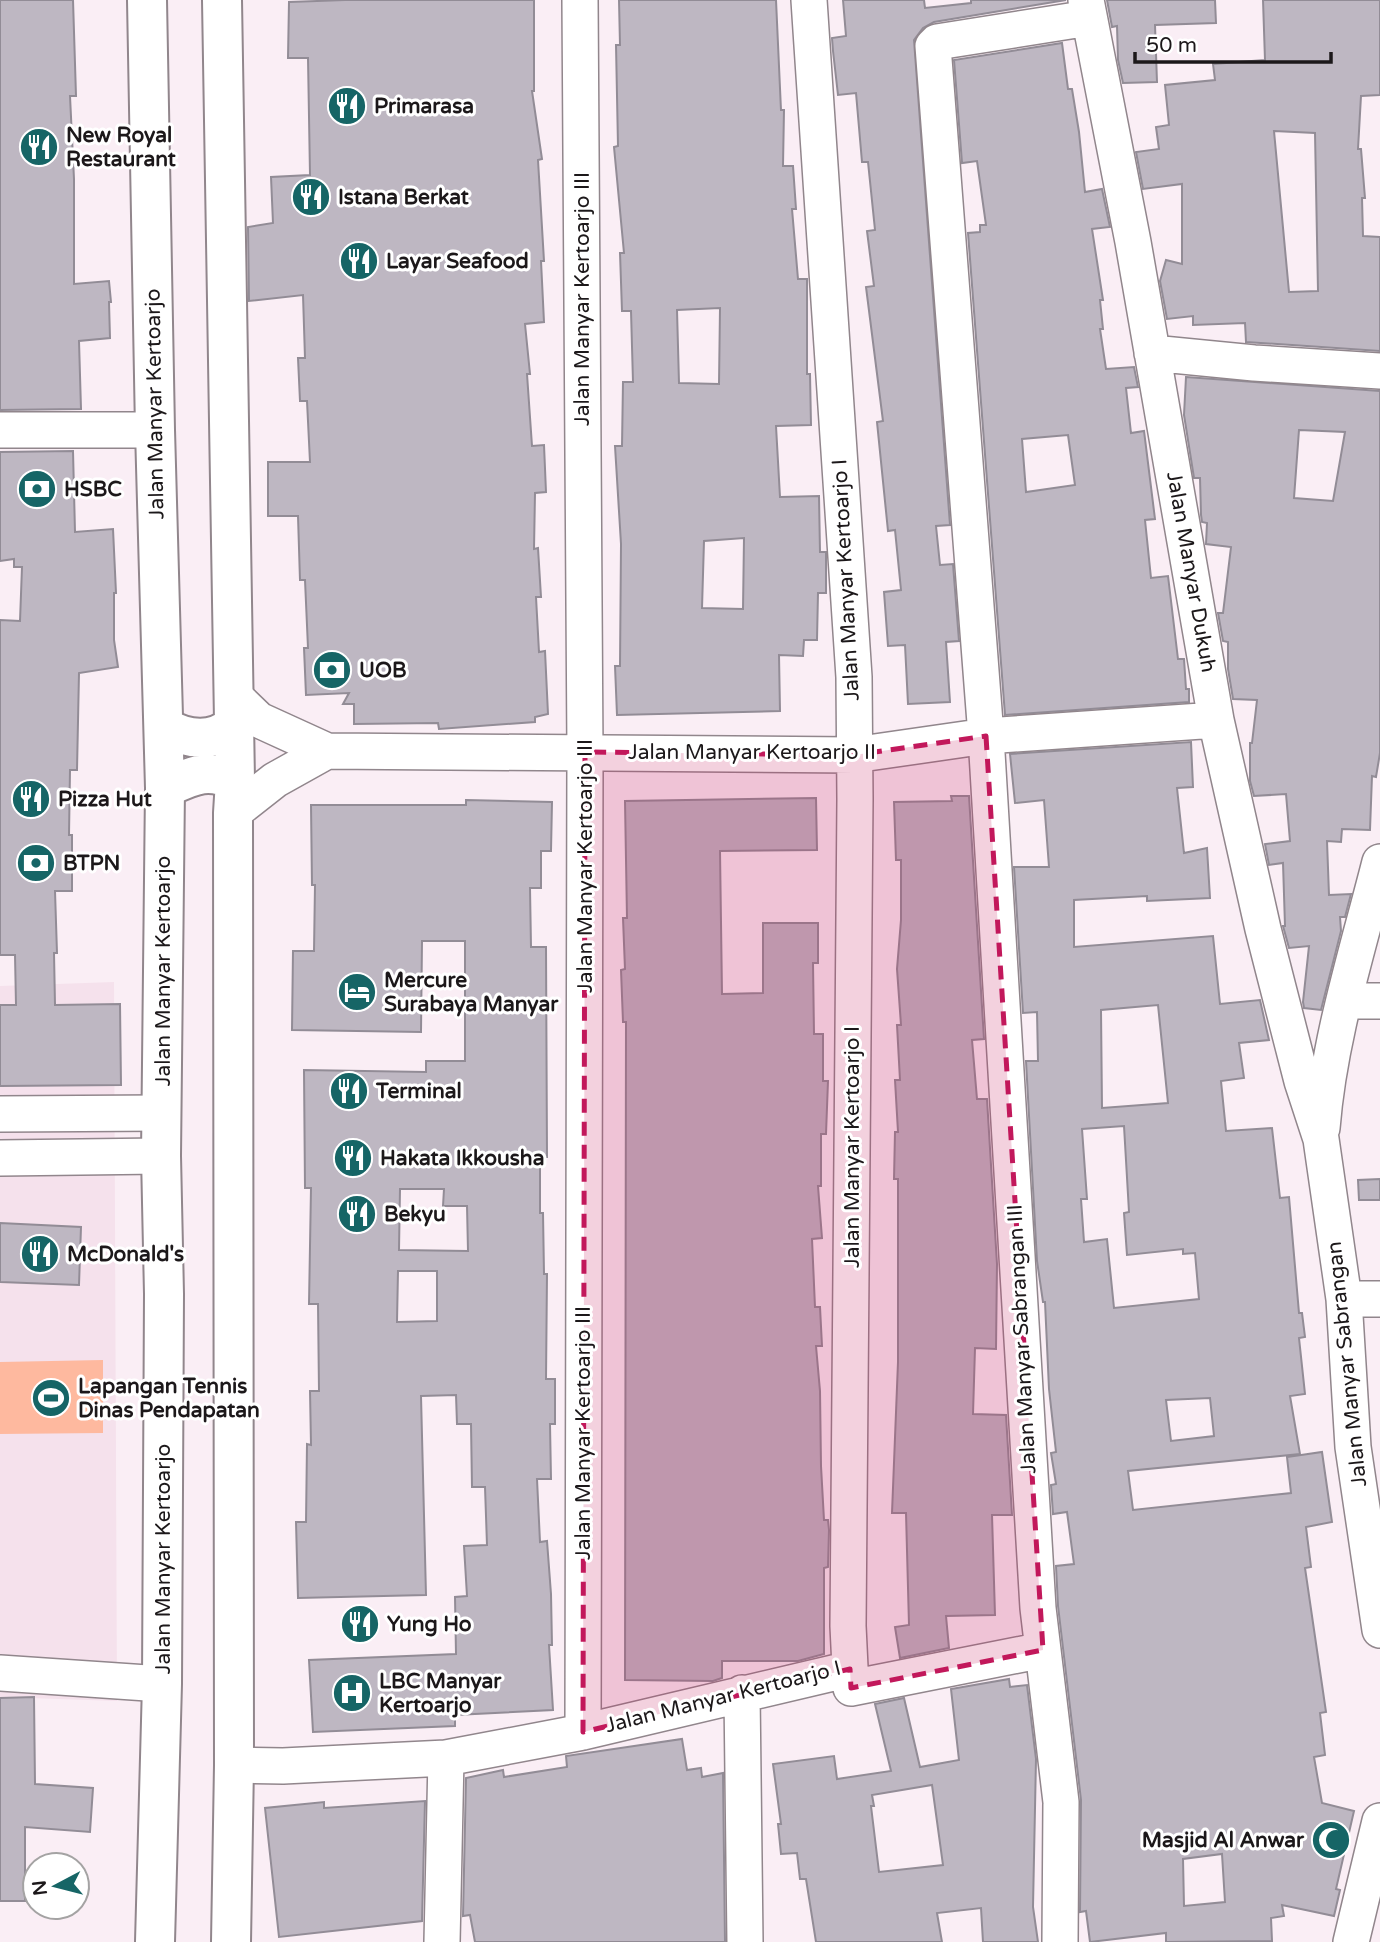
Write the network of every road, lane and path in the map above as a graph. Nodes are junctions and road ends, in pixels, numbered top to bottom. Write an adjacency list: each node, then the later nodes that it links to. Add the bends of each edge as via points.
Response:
1 (147, 0): 9 (main road, Jalan Manyar Kertoarjo)
2 (222, 0): 10 (main road)
3 (580, 0): 15 (street, Jalan Manyar Kertoarjo III)
4 (808, 0): 16 (street, Jalan Manyar Kertoarjo I, via 854,677)
5 (1088, 9): 6 (street, Jalan Manyar Dukuh); 13 (street, Jalan Manyar Sabrangan III, via 933,46)
6 (1152, 353): 7 (street); 11 (street, Jalan Manyar Dukuh)
7 (1380, 371)
8 (0, 430): 9 (street)
9 (155, 430): 12 (main road, Jalan Manyar Kertoarjo)
10 (234, 710): 12 (main road, via 219,735 196,738); 14 (street, Jalan Manyar Kertoarjo II); 18 (main road)
11 (1216, 720): 13 (street, Jalan Manyar Kertoarjo II); 25 (street, Jalan Manyar Dukuh, via 1302,1081)
12 (164, 727): 17 (main road, Jalan Manyar Kertoarjo)
13 (986, 736): 16 (street, Jalan Manyar Kertoarjo II); 32 (street, Jalan Manyar Sabrangan III)
14 (327, 751): 15 (street, Jalan Manyar Kertoarjo II); 18 (street, Jalan Manyar Kertoarjo II)
15 (585, 752): 16 (street, Jalan Manyar Kertoarjo II); 37 (street, Jalan Manyar Kertoarjo III)
16 (854, 755): 33 (street, Jalan Manyar Kertoarjo I)
17 (165, 788): 18 (main road, via 210,772); 22 (main road, Jalan Manyar Kertoarjo)
18 (234, 797): 39 (main road)
19 (1380, 862): 20 (street)
20 (1345, 1001): 21 (street); 25 (street, via 1324,1096)
21 (1380, 1001)
22 (162, 1113): 24 (street); 26 (main road, Jalan Manyar Kertoarjo)
23 (0, 1114): 24 (street)
24 (57, 1114): 27 (street)
25 (1321, 1139): 29 (street, Jalan Manyar Sabrangan)
26 (161, 1156): 27 (street); 35 (main road, Jalan Manyar Kertoarjo)
27 (57, 1157): 28 (street)
28 (0, 1158)
29 (1344, 1299): 30 (street); 31 (street, Jalan Manyar Sabrangan, via 1353,1447)
30 (1380, 1299)
31 (1380, 1630)
32 (1043, 1650): 33 (street, via 851,1688); 45 (street, Jalan Manyar Sabrangan III, via 1061,1802)
33 (850, 1669): 36 (street, Jalan Manyar Kertoarjo I)
34 (0, 1674): 35 (street)
35 (162, 1684): 41 (main road, Jalan Manyar Kertoarjo)
36 (742, 1693): 37 (street, Jalan Manyar Kertoarjo I); 44 (street)
37 (583, 1732): 38 (street, Jalan Manyar Kertoarjo I)
38 (446, 1758): 39 (street, Jalan Manyar Kertoarjo I); 43 (street)
39 (234, 1765): 42 (main road)
40 (1380, 1821): 46 (street)
41 (155, 1942)
42 (231, 1942)
43 (442, 1942)
44 (745, 1942)
45 (1060, 1942)
46 (1351, 1942)

